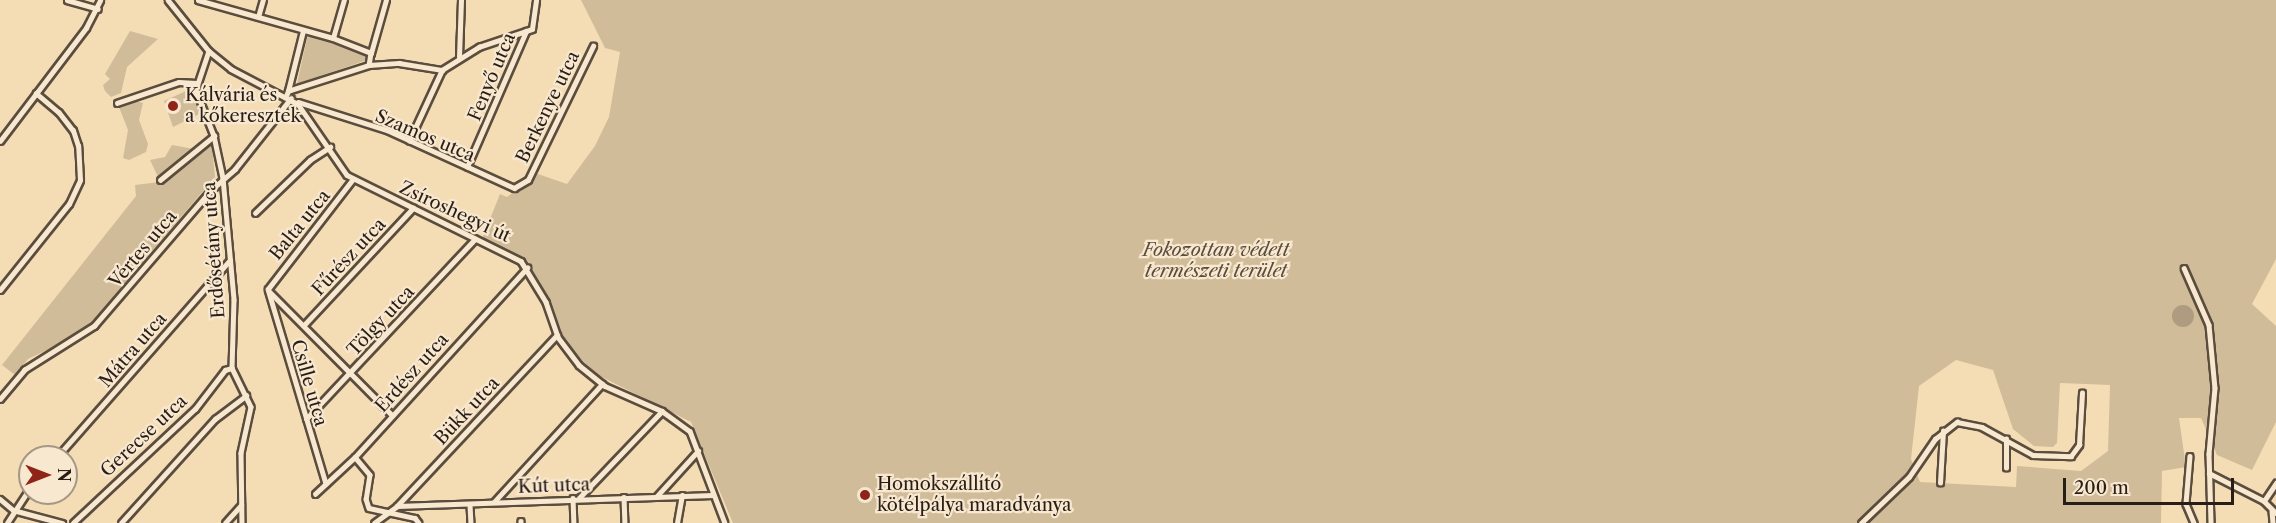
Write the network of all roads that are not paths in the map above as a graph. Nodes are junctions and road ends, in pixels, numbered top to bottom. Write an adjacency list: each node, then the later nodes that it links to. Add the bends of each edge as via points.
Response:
1 (67, 0): 10 (street)
2 (100, 0): 10 (street)
3 (168, 0): 16 (street, Zsíroshegyi út)
4 (198, 0): 11 (street)
5 (263, 0): 11 (street)
6 (344, 0): 14 (street)
7 (386, 0): 17 (street)
8 (461, 0): 18 (street)
9 (536, 0): 12 (street, Fenyő utca)
10 (98, 9): 22 (street)
11 (258, 17): 13 (street)
12 (529, 30): 18 (street); 29 (street, Fenyő utca)
13 (303, 31): 14 (street); 23 (street)
14 (333, 39): 17 (street)
15 (593, 46): 33 (street, Berkenye utca, via 528,180)
16 (209, 51): 21 (street); 23 (street, Zsíroshegyi út, via 240,76)
17 (371, 53): 19 (street)
18 (459, 57): 20 (street)
19 (369, 65): 20 (street, via 399,63); 23 (street)
20 (442, 70): 27 (street)
21 (197, 82): 24 (street, via 179,82); 25 (street, Erdősétány utca)
22 (36, 94): 26 (street); 41 (street, via 73,131 80,180 69,204)
23 (290, 96): 27 (street, Szamos utca); 28 (street, Zsíroshegyi út); 30 (street, Vértes utca, via 235,169)
24 (117, 103)
25 (214, 136): 30 (street, Erdősétány utca); 32 (street)
26 (0, 139)
27 (409, 141): 29 (street, Szamos utca)
28 (330, 147): 31 (street, Zsíroshegyi út, via 342,171); 35 (street, via 309,160)
29 (467, 167): 33 (street, Szamos utca)
30 (223, 178): 37 (street, Erdősétány utca); 49 (street, Vértes utca, via 94,326 24,370)
31 (353, 179): 34 (street, Zsíroshegyi út); 40 (street, Balta utca)
32 (160, 180)
33 (508, 187)
34 (413, 208): 36 (street, Zsíroshegyi út); 42 (street, Fűrész utca)
35 (255, 213)
36 (475, 239): 38 (street, Zsíroshegyi út, via 505,250); 45 (street, Tölgy utca)
37 (230, 260): 44 (street, Erdősétány utca, via 234,300); 55 (street, Mátra utca)
38 (527, 268): 43 (street, Zsíroshegyi út, via 546,302); 51 (street, Erdész utca)
39 (2184, 268): 60 (street, via 2209,325 2215,388)
40 (268, 289): 42 (street); 52 (street, Csille utca)
41 (0, 290)
42 (303, 325): 45 (street)
43 (557, 334): 46 (street, Zsíroshegyi út, via 576,362); 76 (street, Bükk utca)
44 (232, 368): 48 (street, Erdősétány utca); 82 (street, Gerecse utca, via 225,370 195,409)
45 (351, 372): 51 (street); 52 (street, Tölgy utca)
46 (602, 384): 50 (street, Zsíroshegyi út); 72 (street)
47 (2082, 393): 54 (street, via 2079,445 2071,456 2033,455)
48 (246, 396): 74 (street, Erdősétány utca, via 251,413 242,445); 83 (street, Gerecse utca, via 215,419)
49 (0, 399)
50 (662, 411): 56 (street, Zsíroshegyi út, via 688,428); 69 (street)
51 (392, 415): 58 (street, Erdész utca)
52 (306, 419): 63 (street, Csille utca)
53 (1943, 431): 54 (street, via 1961,422); 61 (street); 93 (street, via 1909,477)
54 (2006, 439): 59 (street)
55 (68, 445)
56 (698, 451): 66 (street, Zsíroshegyi út); 67 (street)
57 (2190, 456): 94 (street, via 2186,504)
58 (355, 457): 63 (street, Erdész utca); 78 (street, via 370,475 366,505 372,511)
59 (2006, 468)
60 (2209, 473): 71 (street); 95 (street)
61 (1940, 483)
62 (2276, 483): 71 (street)
63 (326, 484): 64 (street, Erdész utca)
64 (315, 494)
65 (682, 495): 66 (street, Kút utca); 67 (street, Kút utca); 91 (street)
66 (713, 495): 92 (street, Zsíroshegyi út)
67 (657, 496): 68 (street, Kút utca)
68 (624, 497): 69 (street, Kút utca); 90 (street)
69 (576, 498): 72 (street, Kút utca); 89 (street)
70 (0, 499): 77 (street)
71 (2265, 501): 79 (street)
72 (494, 502): 75 (street, Kút utca)
73 (18, 503): 77 (street)
74 (241, 505): 84 (street); 85 (street, Erdősétány utca)
75 (470, 505): 76 (street, Kút utca); 88 (street)
76 (397, 506): 78 (street, Bükk utca)
77 (12, 510): 80 (street); 81 (street)
78 (389, 511): 86 (street, Bükk utca); 87 (street, via 415,518)
79 (2274, 512): 96 (street)
80 (7, 523)
81 (62, 523)
82 (73, 523)
83 (121, 523)
84 (225, 523)
85 (242, 523)
86 (374, 523)
87 (418, 523)
88 (471, 523)
89 (574, 523)
90 (625, 523)
91 (677, 523)
92 (724, 523)
93 (1861, 523)
94 (2194, 523)
95 (2211, 523)
96 (2272, 523)

